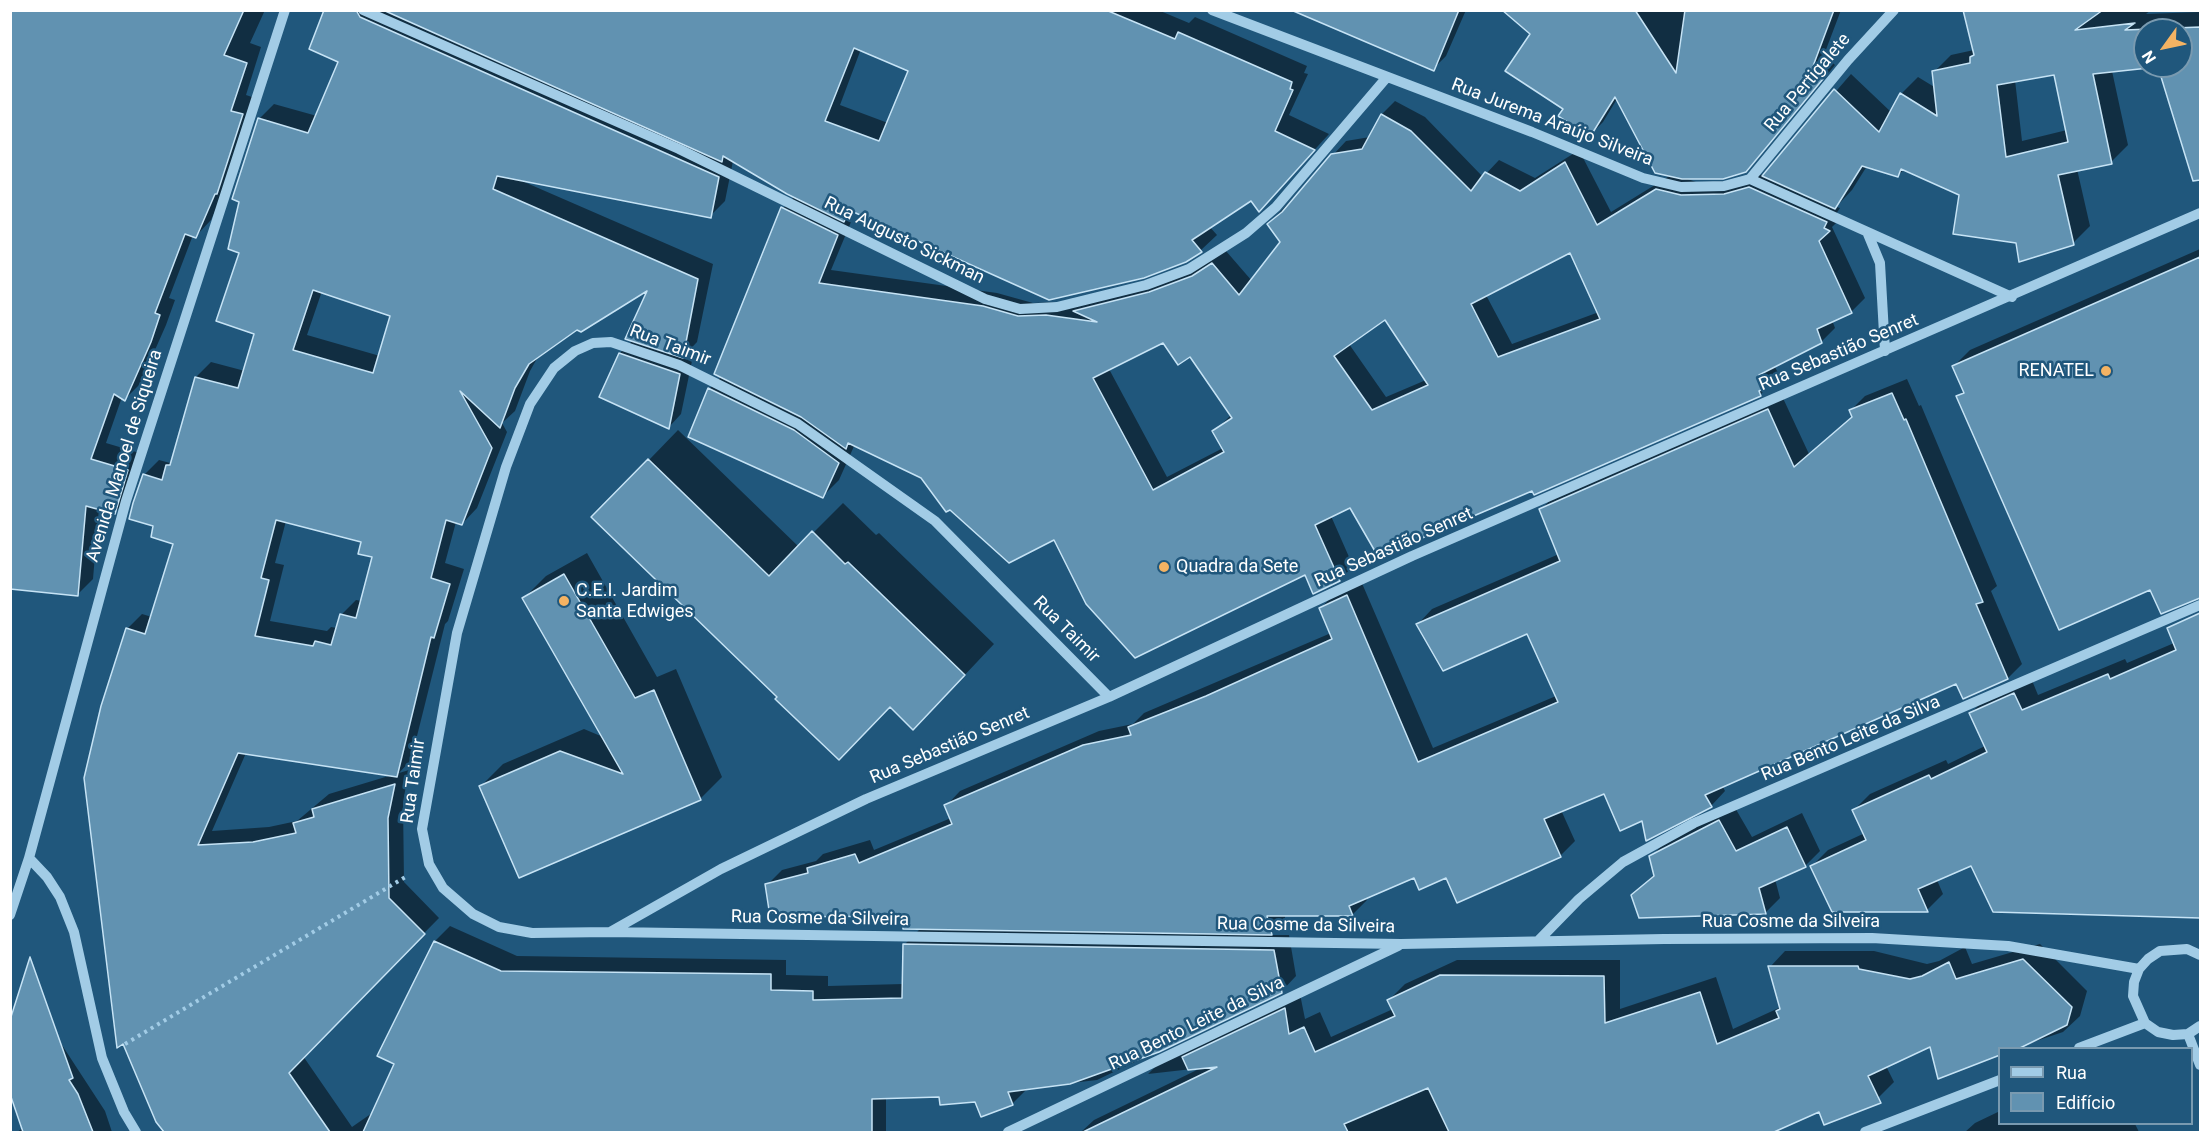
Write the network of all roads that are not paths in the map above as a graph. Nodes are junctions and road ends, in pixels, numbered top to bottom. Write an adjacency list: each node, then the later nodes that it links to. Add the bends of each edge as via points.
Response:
1 (285, 10): 13 (street, Avenida Manoel de Siqueira, via 126,501)
2 (363, 10): 5 (street, Rua Augusto Sickman, via 679,149 985,299 1020,309 1057,307 1146,285 1189,269 1246,233 1276,207)
3 (1212, 10): 5 (street, Rua Jurema Araújo Silveira)
4 (1893, 10): 6 (street, Rua Pertigalete)
5 (1387, 77): 6 (street, Rua Jurema Araújo Silveira, via 1643,178 1682,187 1724,186)
6 (1750, 179): 8 (street)
7 (2200, 213): 9 (street, Rua Sebastião Senret)
8 (1868, 234): 9 (street); 10 (street, via 1880,263)
9 (2012, 297): 10 (street, Rua Sebastião Senret)
10 (1885, 351): 12 (street, Rua Sebastião Senret, via 1412,556)
11 (2200, 605): 17 (street, Rua Bento Leite da Silva, via 1694,823 1623,862)
12 (1109, 697): 14 (street, Rua Taimir, via 934,521 807,430 679,365 611,342 593,343 554,368 530,404 506,467 457,633 422,828 429,864 443,888); 16 (street, Rua Sebastião Senret, via 866,799 721,869)
13 (29, 858): 15 (street, Avenida Manoel de Siqueira); 27 (street, via 60,897 74,932 102,1058)
14 (473, 914): 16 (street, Rua Cosme da Silveira, via 499,927 532,933)
15 (10, 915)
16 (610, 932): 18 (street, Rua Cosme da Silveira)
17 (1538, 941): 18 (street, Rua Cosme da Silveira); 20 (street, Rua Cosme da Silveira, via 1872,938 2008,946)
18 (1401, 944): 28 (street, Rua Bento Leite da Silva)
19 (2200, 955): 20 (street, via 2187,949 2160,951)
20 (2139, 969): 21 (street, via 2133,996)
21 (2145, 1023): 23 (street, via 2158,1032); 24 (street)
22 (2200, 1026): 23 (street)
23 (2188, 1034): 25 (street)
24 (2082, 1047)
25 (2200, 1065)
26 (1998, 1081): 29 (street)
27 (136, 1132)
28 (1008, 1132)
29 (1865, 1132)

